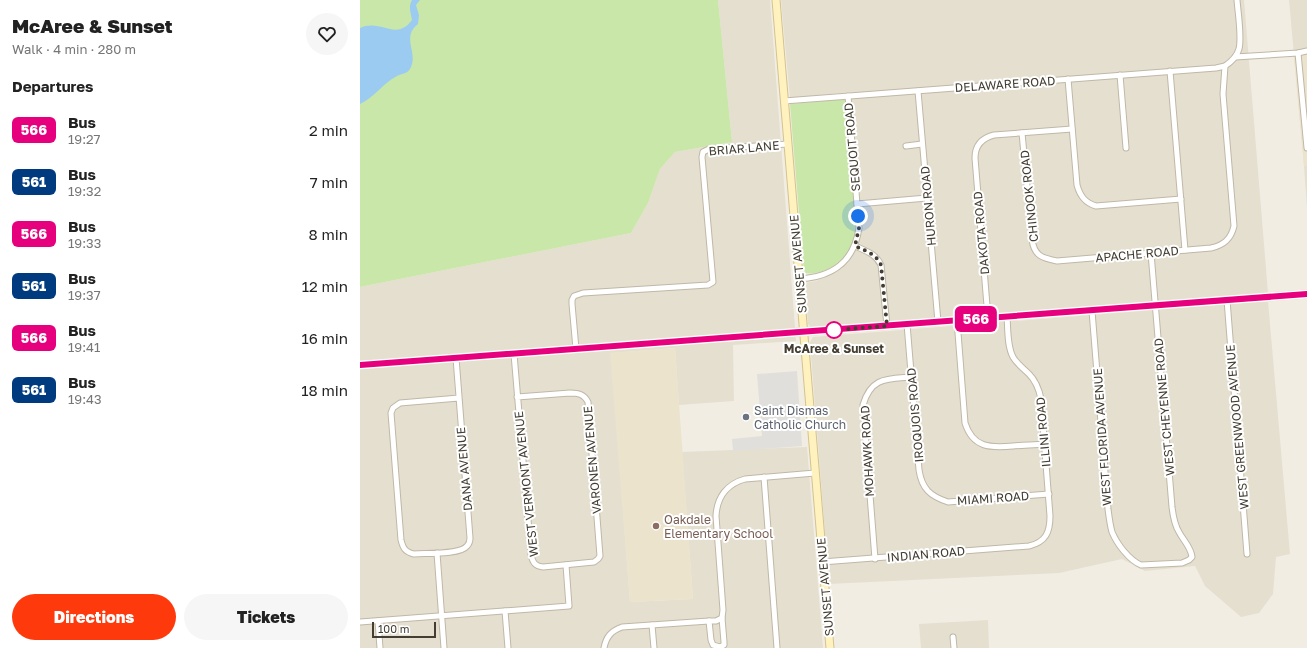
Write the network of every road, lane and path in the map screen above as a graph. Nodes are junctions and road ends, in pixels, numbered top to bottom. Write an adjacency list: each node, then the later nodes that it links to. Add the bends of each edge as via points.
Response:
1 (776, 0): 12 (street, SUNSET AVENUE)
2 (1237, 0): 5 (street, via 1240,43)
3 (1307, 52): 4 (street)
4 (1298, 53): 5 (street); 19 (street)
5 (1235, 57): 6 (street)
6 (1225, 66): 7 (street, DELAWARE ROAD); 24 (street, APACHE ROAD, via 1223,94 1234,226 1230,238 1220,246)
7 (1170, 71): 8 (street, DELAWARE ROAD); 21 (street)
8 (1120, 75): 9 (street, DELAWARE ROAD); 18 (street)
9 (1068, 79): 10 (street, DELAWARE ROAD); 13 (street)
10 (918, 90): 11 (street, DELAWARE ROAD); 16 (street, HURON ROAD)
11 (848, 96): 12 (street, DELAWARE ROAD); 22 (street, SEQUOIT ROAD)
12 (784, 101): 15 (street, SUNSET AVENUE)
13 (1072, 129): 14 (street); 21 (street, via 1077,185 1079,193 1089,204 1096,206)
14 (1022, 133): 26 (street, CHINOOK ROAD, via 1032,239); 33 (street, DAKOTA ROAD, via 989,136 976,148 974,158)
15 (788, 144): 27 (street, SUNSET AVENUE); 39 (street, BRIAR LANE, via 705,150 702,154 713,282 708,285 577,294 572,300)
16 (922, 144): 17 (street); 20 (street, HURON ROAD)
17 (906, 146)
18 (1126, 148)
19 (1307, 148)
20 (927, 198): 22 (street); 35 (street, HURON ROAD)
21 (1181, 199): 24 (street)
22 (857, 204): 23 (street, SEQUOIT ROAD, via 859,228)
23 (855, 246): 27 (street, via 831,273); 37 (street, via 874,256 881,265)
24 (1185, 250): 25 (street, APACHE ROAD)
25 (1151, 253): 26 (street, APACHE ROAD, via 1057,260); 30 (street, WEST CHEYENNE ROAD)
26 (1041, 257)
27 (800, 279): 38 (street, SUNSET AVENUE)
28 (1307, 294): 29 (street)
29 (1227, 300): 30 (street); 53 (street, WEST GREENWOOD AVENUE)
30 (1156, 306): 31 (street); 54 (street, WEST CHEYENNE ROAD, via 1172,507 1178,530 1192,552 1192,557 1182,563 1147,566 1135,562)
31 (1092, 311): 32 (street); 54 (street, WEST FLORIDA AVENUE, via 1109,518 1116,540)
32 (1007, 316): 33 (street); 46 (street, ILLINI ROAD, via 1012,355 1035,381 1039,391)
33 (988, 318): 34 (street)
34 (957, 320): 35 (street); 46 (street, via 965,423 968,432 973,439 990,447)
35 (938, 322): 36 (street)
36 (907, 324): 37 (street); 43 (street, IROQUOIS ROAD)
37 (887, 326): 38 (street)
38 (804, 332): 39 (street); 47 (street, SUNSET AVENUE)
39 (576, 349): 40 (street)
40 (514, 354): 41 (street); 44 (street, WEST VERMONT AVENUE)
41 (456, 358): 42 (street); 45 (street, DANA AVENUE)
42 (360, 365)
43 (911, 377): 50 (street, IROQUOIS ROAD, via 921,480 931,495); 55 (street, MOHAWK ROAD, via 878,382 868,392 863,404)
44 (517, 397): 57 (street, WEST VERMONT AVENUE, via 532,560 543,567); 57 (street, VARONEN AVENUE, via 578,393 588,402 600,556 594,562)
45 (459, 398): 52 (street, DANA AVENUE, via 470,538 464,549); 52 (street, via 400,403 393,408 391,418 402,546 408,553)
46 (1045, 444): 49 (street, ILLINI ROAD)
47 (815, 473): 48 (street); 56 (street, SUNSET AVENUE)
48 (764, 477): 60 (street, via 737,481 724,492 717,507); 71 (street)
49 (1048, 494): 50 (street, MIAMI ROAD, via 948,502); 51 (street, ILLINI ROAD, via 1049,530 1044,539)
50 (937, 498)
51 (1030, 546): 55 (street, INDIAN ROAD)
52 (436, 553): 59 (street)
53 (1247, 554)
54 (1130, 557)
55 (875, 558): 56 (street, INDIAN ROAD)
56 (822, 562): 72 (street, SUNSET AVENUE)
57 (566, 565): 58 (street, via 569,606)
58 (505, 611): 59 (street); 69 (street)
59 (442, 615): 61 (street); 68 (street)
60 (722, 618): 63 (street); 63 (street, via 724,645 720,647 713,645)
61 (378, 621): 62 (street); 67 (street)
62 (360, 622)
63 (709, 622): 64 (street)
64 (652, 625): 66 (street, via 622,627 615,630 609,634); 70 (street)
65 (953, 637): 73 (street)
66 (604, 647)
67 (380, 648)
68 (444, 648)
69 (508, 648)
70 (654, 648)
71 (777, 648)
72 (830, 648)
73 (954, 648)

